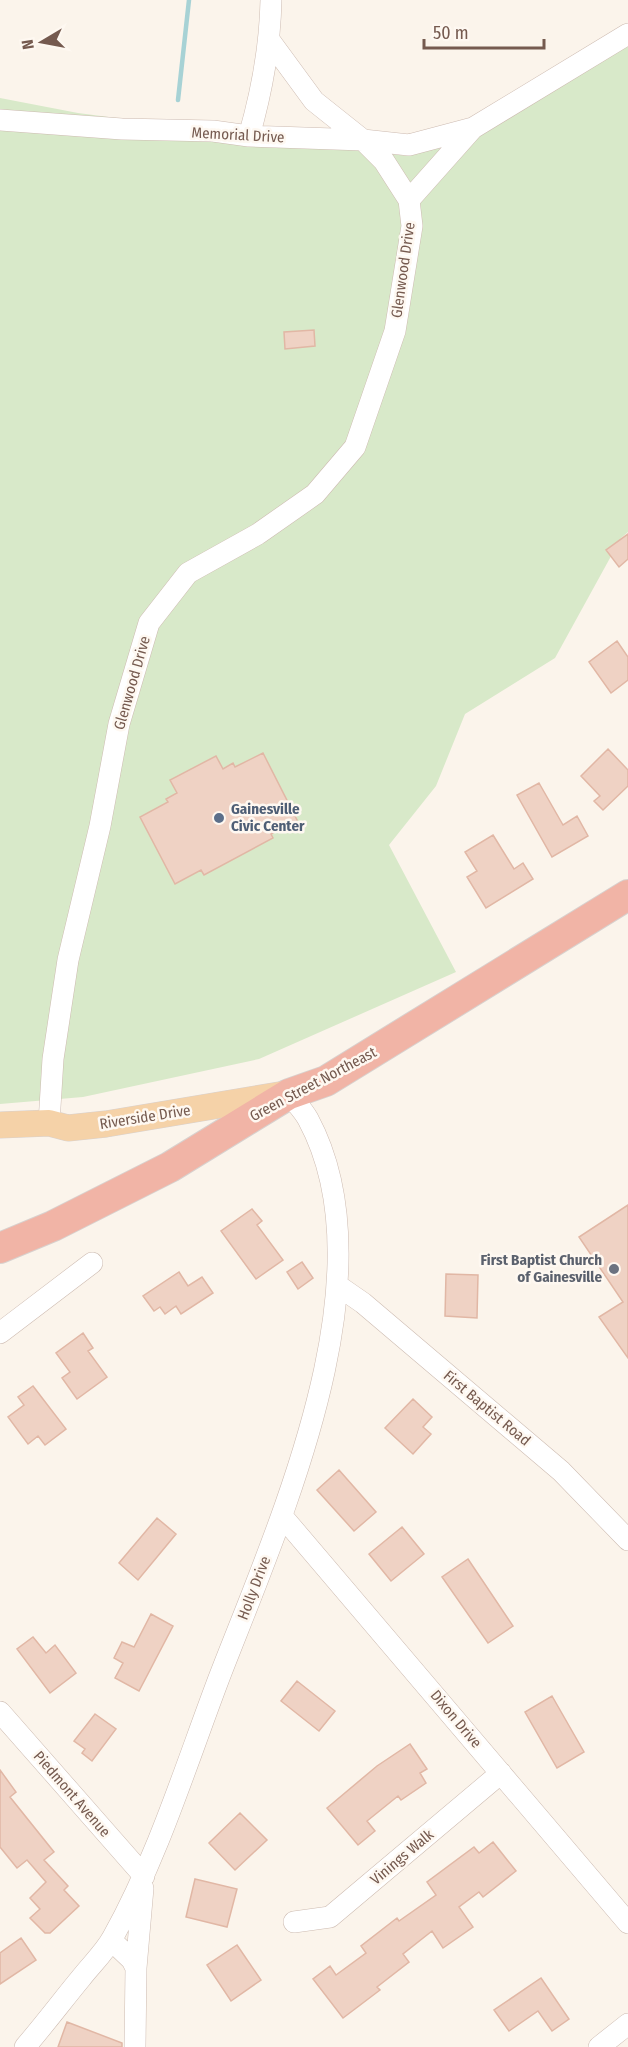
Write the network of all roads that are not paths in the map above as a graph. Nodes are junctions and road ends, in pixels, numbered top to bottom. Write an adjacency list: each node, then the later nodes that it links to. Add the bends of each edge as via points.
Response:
1 (271, 0): 3 (street)
2 (628, 34): 5 (street)
3 (270, 41): 6 (street); 7 (street, Glenwood Drive, via 314,101)
4 (0, 120): 6 (street, Memorial Drive)
5 (473, 128): 7 (street, Memorial Drive, via 409,145); 8 (street, Glenwood Drive)
6 (249, 136): 7 (street, Memorial Drive)
7 (363, 140): 8 (street, Glenwood Drive, via 384,161)
8 (409, 200): 11 (street, Glenwood Drive, via 412,226 395,331 356,447 315,494 258,534 188,573 149,623 119,724 68,960 53,1059)
9 (628, 894): 10 (highway, Green Street Northeast, via 326,1081)
10 (289, 1094): 11 (main road, Riverside Drive, via 106,1124 68,1128); 13 (highway, Green Street Northeast, via 170,1167); 15 (street, Holly Drive, via 308,1118 332,1189 339,1235)
11 (49, 1123): 12 (main road, Riverside Drive)
12 (0, 1125)
13 (0, 1248)
14 (92, 1263): 16 (street)
15 (337, 1285): 17 (street, Holly Drive, via 310,1425); 18 (street, First Baptist Road, via 561,1471)
16 (0, 1333)
17 (282, 1516): 20 (street, Dixon Drive); 21 (street, Holly Drive)
18 (628, 1540)
19 (0, 1712): 21 (street, Piedmont Avenue)
20 (501, 1773): 22 (street, Vinings Walk, via 330,1917); 23 (street, Dixon Drive)
21 (144, 1876): 24 (street, Holly Drive); 25 (street)
22 (294, 1922)
23 (628, 1923)
24 (111, 1940): 25 (street); 27 (street, Holly Drive)
25 (136, 1968): 28 (street)
26 (628, 2024): 29 (street)
27 (25, 2047)
28 (135, 2047)
29 (599, 2047)

